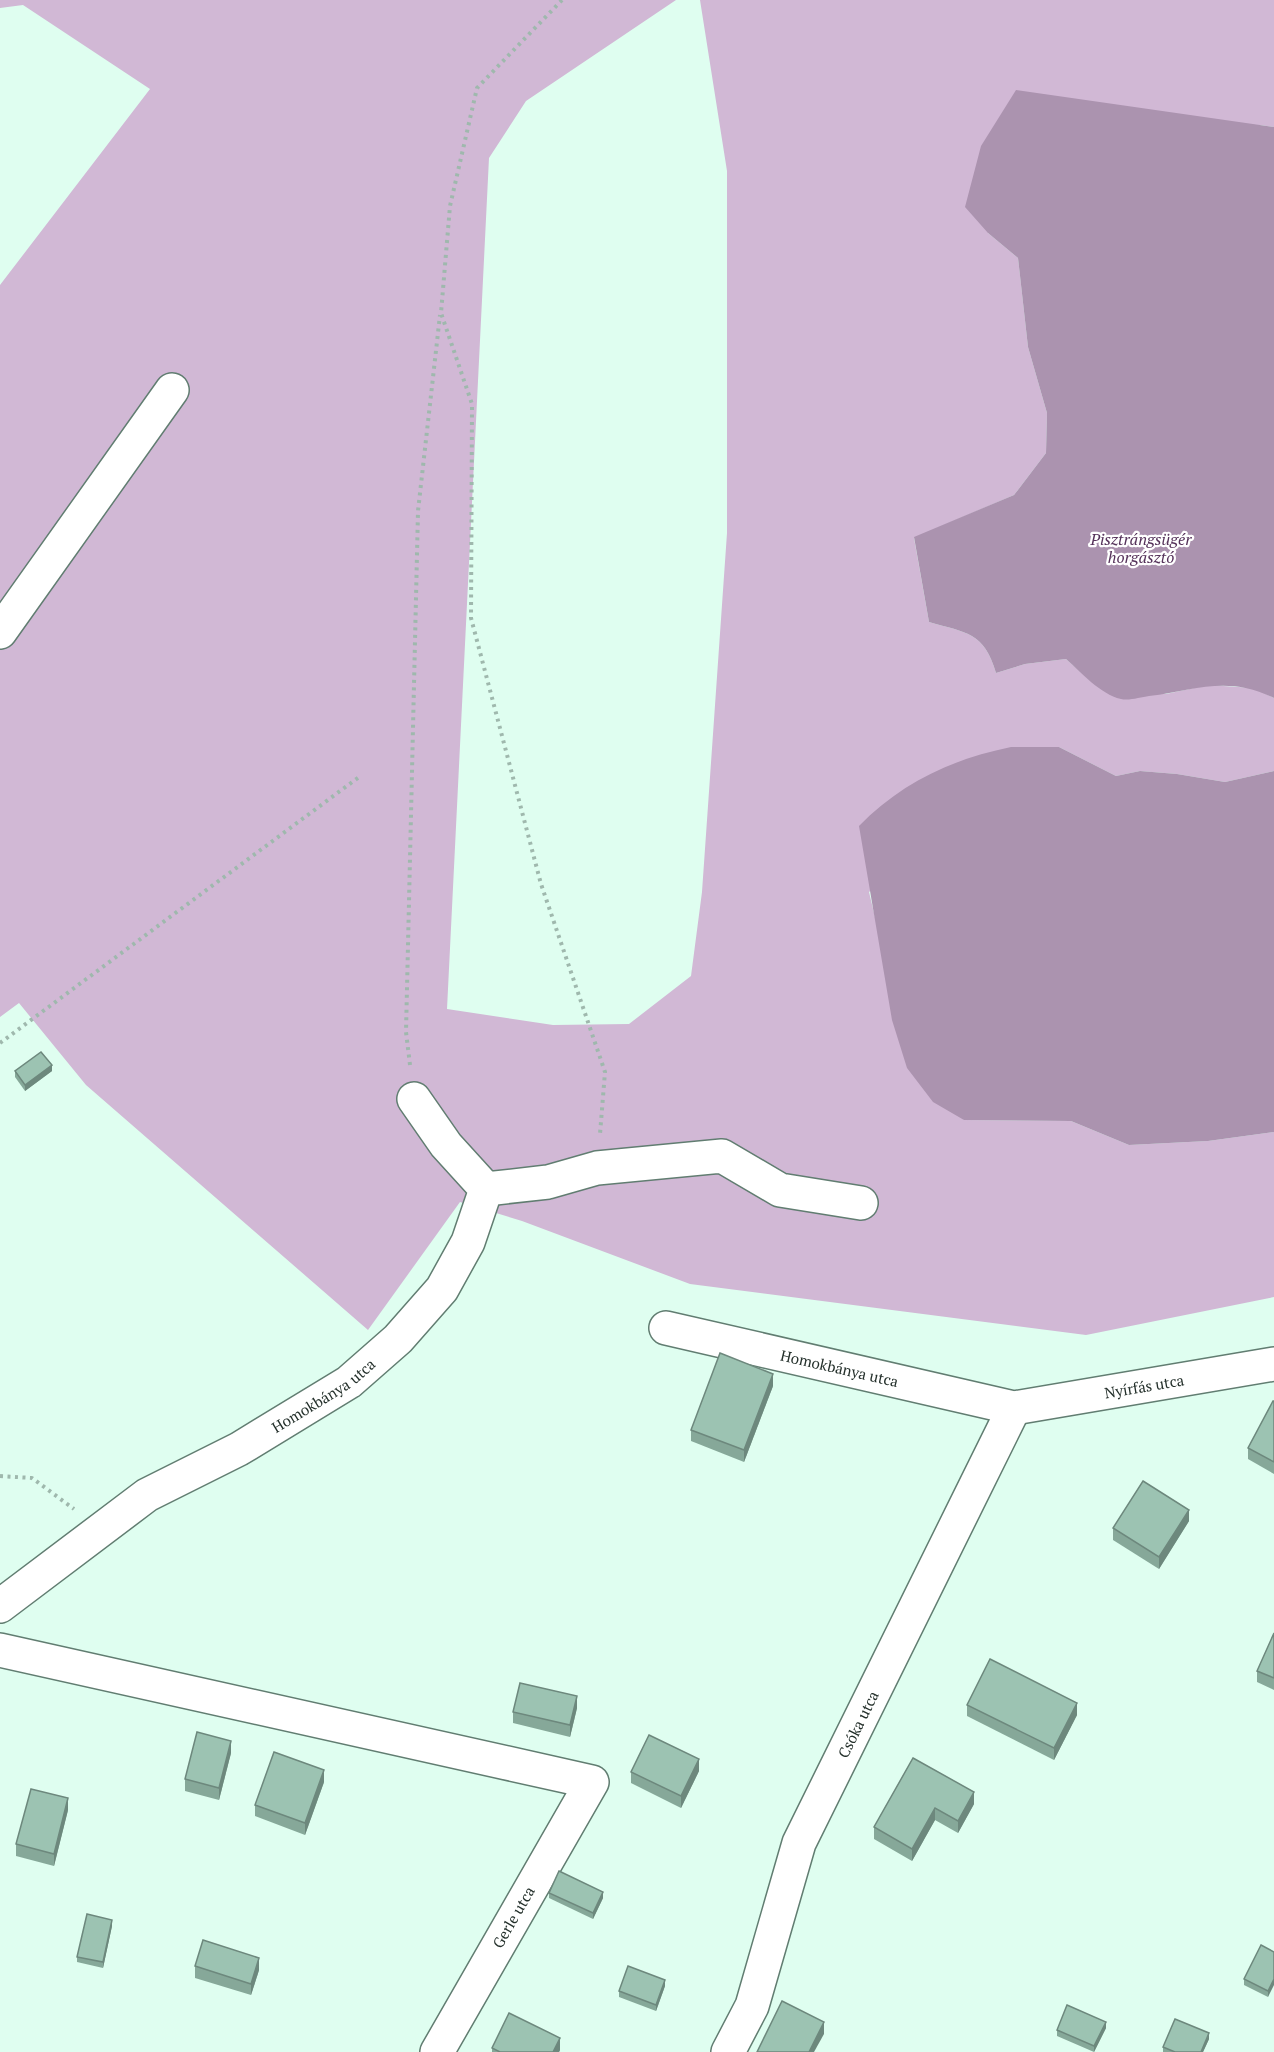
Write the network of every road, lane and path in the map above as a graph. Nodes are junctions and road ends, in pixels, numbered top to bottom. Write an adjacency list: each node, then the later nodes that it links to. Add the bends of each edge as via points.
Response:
1 (562, 0): 2 (path, via 477,88 450,206)
2 (441, 313): 7 (path, via 418,511 406,1032); 8 (path, via 472,404 471,618 541,884 605,1072)
3 (172, 390): 4 (street)
4 (0, 632)
5 (359, 777): 6 (path)
6 (0, 1043)
7 (414, 1099): 9 (street, via 446,1145)
8 (597, 1168): 9 (street, via 548,1182); 10 (street, via 722,1156 780,1190)
9 (486, 1189): 15 (street, Homokbánya utca, via 468,1242 442,1289 399,1339 349,1382 238,1449 147,1496)
10 (861, 1203)
11 (666, 1328): 13 (street, Homokbánya utca)
12 (1274, 1364): 13 (street, Nyírfás utca)
13 (1014, 1408): 19 (street, Csóka utca, via 799,1843 752,2006)
14 (0, 1476): 15 (path, via 32,1478)
15 (103, 1531): 16 (street, Homokbánya utca)
16 (0, 1606)
17 (0, 1650): 18 (street, Gerle utca, via 592,1782)
18 (437, 2052)
19 (728, 2052)

